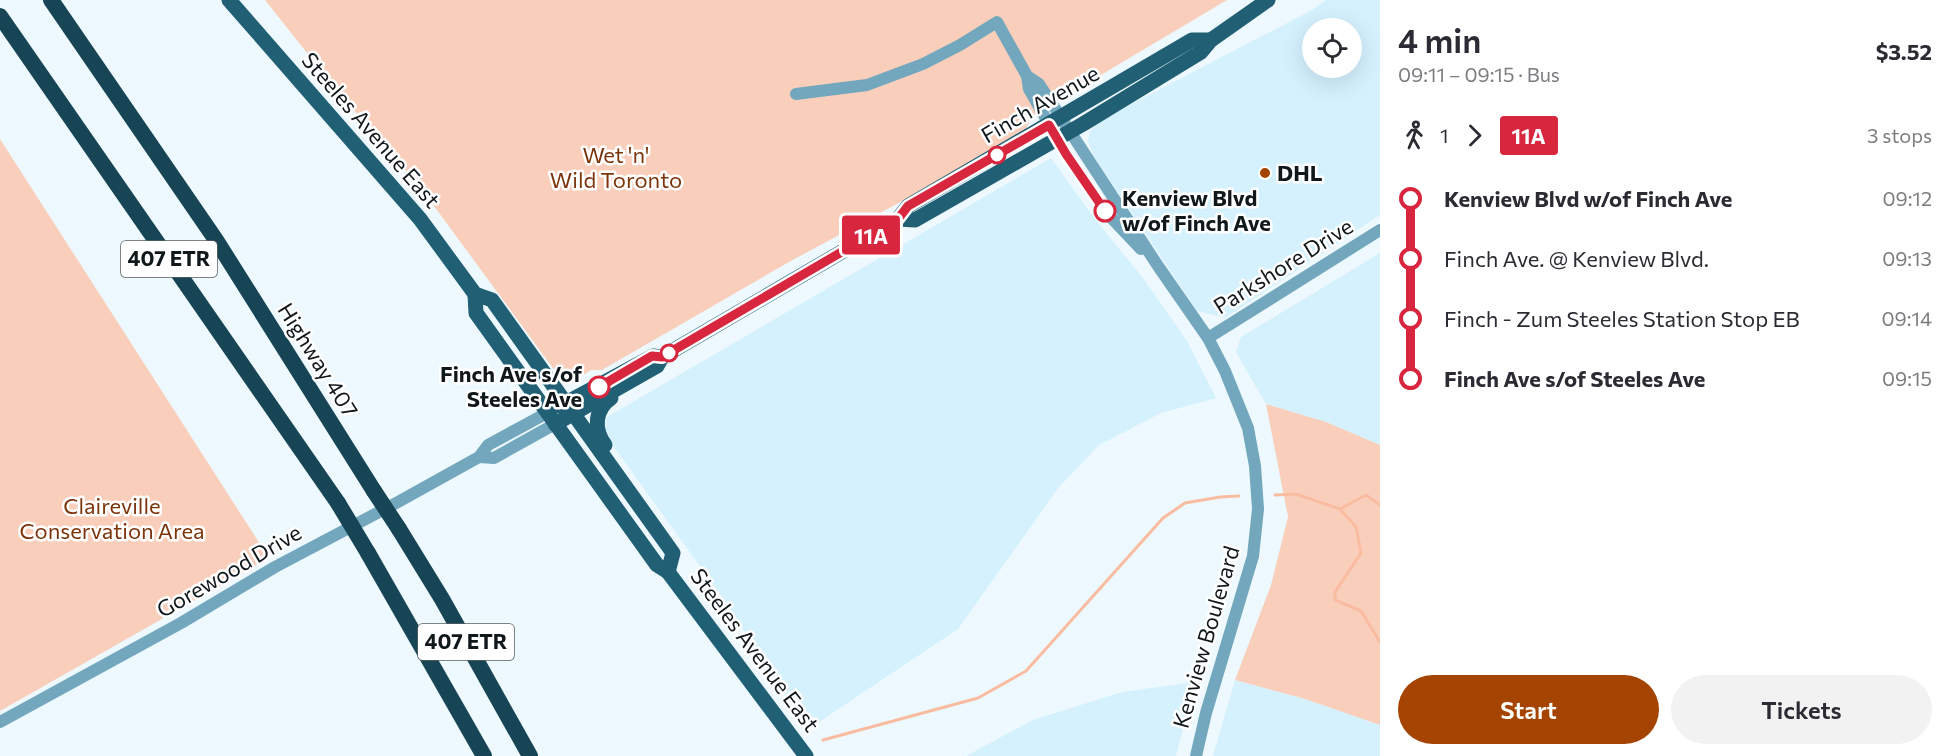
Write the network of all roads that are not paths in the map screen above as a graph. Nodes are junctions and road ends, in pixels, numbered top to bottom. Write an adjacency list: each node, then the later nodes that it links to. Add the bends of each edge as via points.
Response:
1 (51, 0): 20 (highway, Highway 407 / 407 ETR, bridge, via 216,240 442,599)
2 (229, 0): 11 (main road, Steeles Avenue East, via 420,219)
3 (1268, 0): 5 (main road, Finch Avenue)
4 (0, 16): 19 (highway, 407 ETR, bridge, via 338,503)
5 (1210, 40): 7 (main road, Finch Avenue, via 1192,40); 8 (main road, Finch Avenue, via 1201,52)
6 (796, 94): 7 (street, Kenview Boulevard, via 867,85 923,64 997,21 1027,76 1039,84)
7 (1055, 121): 8 (street, Kenview Boulevard); 9 (main road, Finch Avenue, via 908,206)
8 (1064, 135): 9 (main road, Finch Avenue, via 915,220); 12 (street, Kenview Boulevard, via 1105,211 1158,266)
9 (898, 219): 13 (main road, Finch Avenue)
10 (1380, 230): 12 (street, Parkshore Drive)
11 (475, 294): 14 (main road, Steeles Avenue East, via 492,300); 15 (main road, Steeles Avenue East, via 476,314)
12 (1208, 338): 22 (street, Kenview Boulevard, via 1248,428 1258,509 1253,556)
13 (660, 361): 14 (main road, Finch Avenue); 16 (main road, via 652,372 605,402 599,413 598,434 617,461)
14 (571, 408): 15 (main road, Finch Avenue); 16 (main road, Steeles Avenue East)
15 (551, 418): 17 (main road, Steeles Avenue East, via 657,565); 18 (street, Gorewood Drive, via 488,445 479,457)
16 (619, 477): 17 (main road, Steeles Avenue East, via 673,553)
17 (668, 572): 21 (main road, Steeles Avenue East)
18 (0, 722)
19 (484, 756)
20 (530, 756)
21 (806, 756)
22 (1196, 756)

